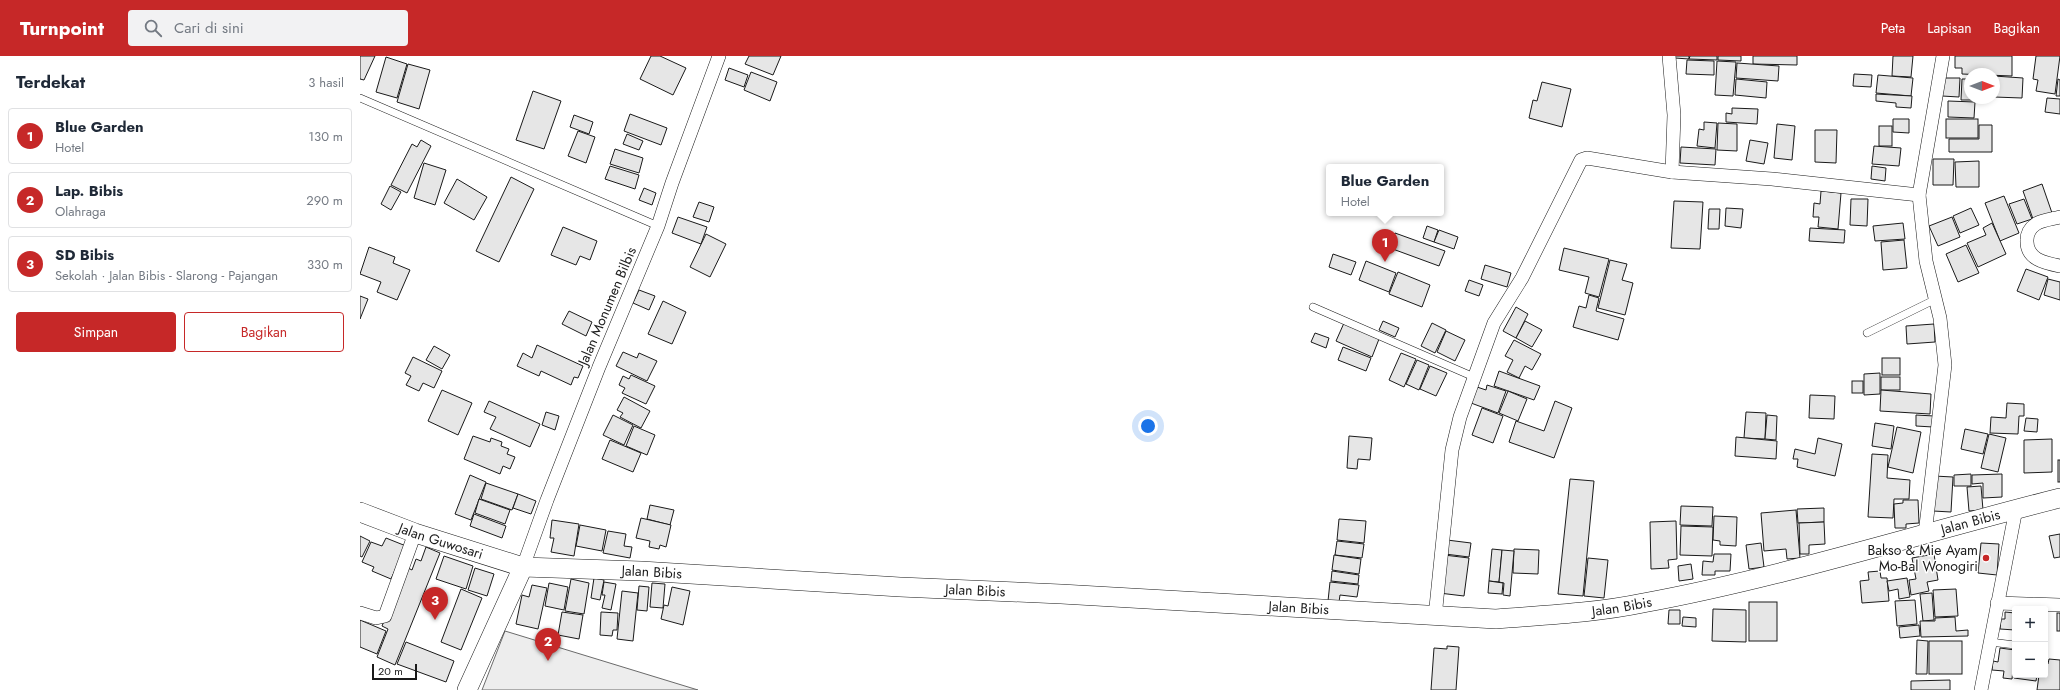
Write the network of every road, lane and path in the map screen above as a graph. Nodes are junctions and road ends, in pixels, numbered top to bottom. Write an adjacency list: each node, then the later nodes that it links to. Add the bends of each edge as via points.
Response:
1 (719, 56): 8 (street, Jalan Monumen Bilbis)
2 (1669, 56): 5 (street, via 1674,115)
3 (1943, 56): 6 (street)
4 (360, 98): 8 (lane)
5 (1672, 172): 6 (street, via 1772,179); 13 (street, via 1588,158 1581,160 1522,278 1494,323)
6 (1919, 195): 10 (street, via 1926,261)
7 (2060, 217): 9 (street, via 2037,223 2030,229 2027,247 2031,255 2043,263)
8 (658, 226): 19 (street, Jalan Monumen Bilbis, via 549,492)
9 (2060, 266)
10 (1936, 299): 12 (lane); 18 (street, via 1945,365)
11 (1313, 307): 13 (lane)
12 (1867, 333)
13 (1474, 377): 23 (street, via 1452,450)
14 (2060, 498): 15 (main road, Jalan Bibis)
15 (2016, 509): 18 (main road, Jalan Bibis); 20 (street)
16 (360, 512): 17 (main road, Jalan Guwosari)
17 (415, 533): 19 (main road, Jalan Guwosari); 22 (street, via 385,616 376,618)
18 (1925, 534): 23 (main road, Jalan Bibis, via 1754,580 1642,604 1496,619)
19 (524, 567): 23 (main road, Jalan Bibis, via 1068,594); 26 (main road)
20 (1997, 603): 21 (street); 24 (street)
21 (2060, 605)
22 (360, 613)
23 (1435, 617)
24 (1990, 642): 25 (lane); 27 (street)
25 (2012, 645)
26 (467, 690)
27 (1981, 690)

